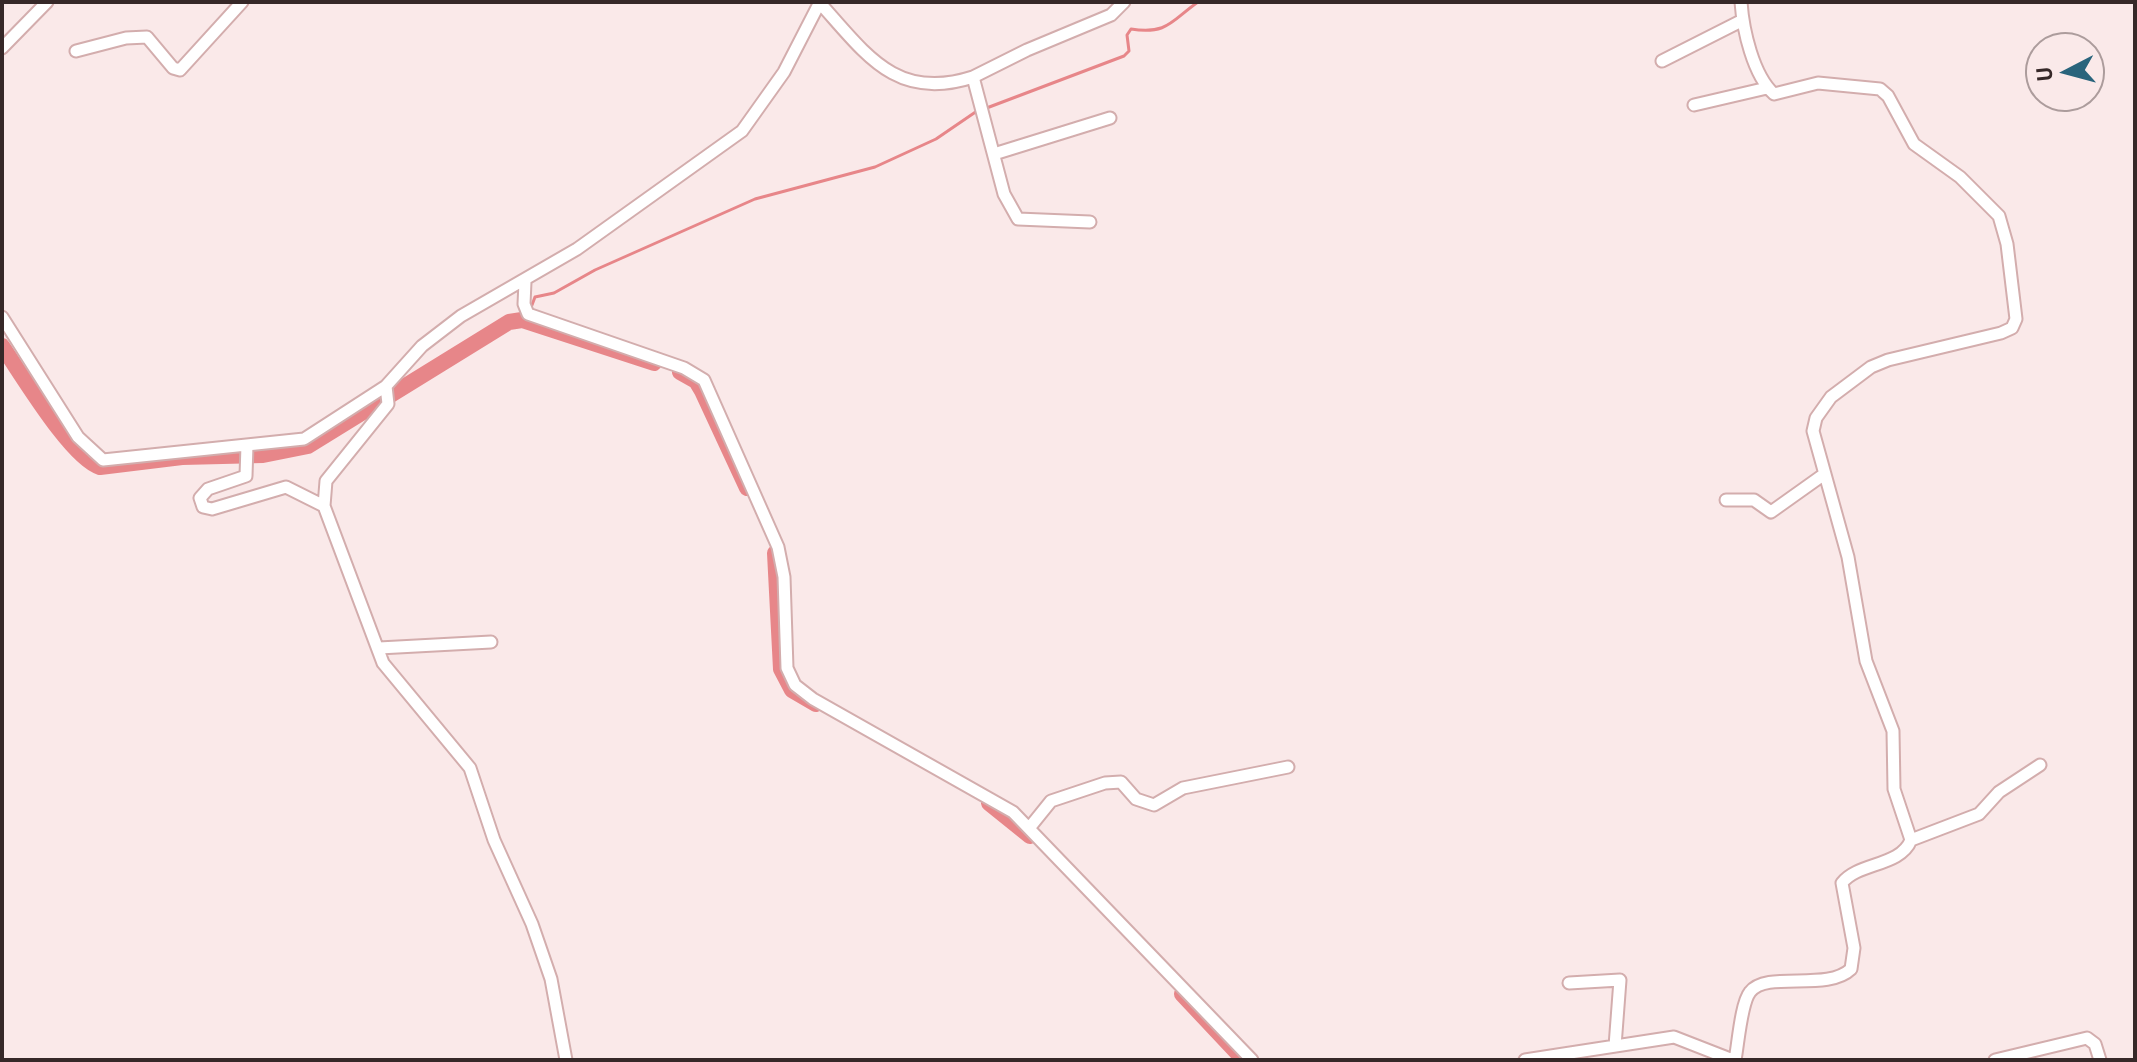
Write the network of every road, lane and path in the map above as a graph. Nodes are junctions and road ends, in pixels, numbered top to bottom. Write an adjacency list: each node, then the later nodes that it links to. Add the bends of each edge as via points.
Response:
1 (47, 2): 7 (street)
2 (242, 2): 8 (street, via 180,70 147,37)
3 (820, 2): 10 (street, via 866,55 902,81 926,85); 16 (street, via 784,72 742,131 634,212)
4 (1124, 2): 10 (street, via 1111,15)
5 (1741, 2): 6 (street)
6 (1743, 20): 9 (street); 11 (street)
7 (2, 48)
8 (76, 51)
9 (1662, 61)
10 (973, 77): 14 (street)
11 (1767, 88): 12 (street); 20 (street, via 1776,94 1818,83 1884,91 1914,144 1960,177 1999,216 2011,269 2016,319 2009,330 1888,360 1831,397 1813,431)
12 (1694, 105)
13 (1110, 118): 14 (street)
14 (994, 154): 15 (street, via 1004,194 1018,219)
15 (1090, 222)
16 (525, 282): 18 (street, via 461,316 422,346); 27 (street, via 524,309 529,315 684,368 704,380 778,547 787,668 795,685 975,789)
17 (2, 317): 19 (street, via 78,437 103,460)
18 (388, 392): 19 (street, via 311,437); 22 (street, via 326,481)
19 (248, 452): 22 (street, via 244,478 202,493 203,507 212,509 286,487)
20 (1823, 475): 21 (street, via 1771,512 1754,500); 28 (street, via 1848,557 1866,661 1893,731 1894,789)
21 (1726, 500)
22 (324, 506): 24 (street)
23 (491, 642): 24 (street)
24 (379, 648): 31 (street, via 390,673 470,768 551,979)
25 (2040, 765): 28 (street, via 1999,792 1979,814)
26 (1288, 767): 27 (street, via 1183,788 1154,805 1136,799 1121,782 1105,783 1051,801)
27 (1030, 827): 32 (street)
28 (1911, 840): 34 (street, via 1905,850 1842,883 1854,948 1851,969 1824,979 1753,989 1746,998)
29 (1569, 983): 30 (street, via 1620,980)
30 (1615, 1046): 33 (street); 34 (street, via 1681,1037)
31 (566, 1060)
32 (1252, 1060)
33 (1525, 1060)
34 (1734, 1060)
35 (1995, 1060): 36 (street, via 2087,1038)
36 (2100, 1060)

